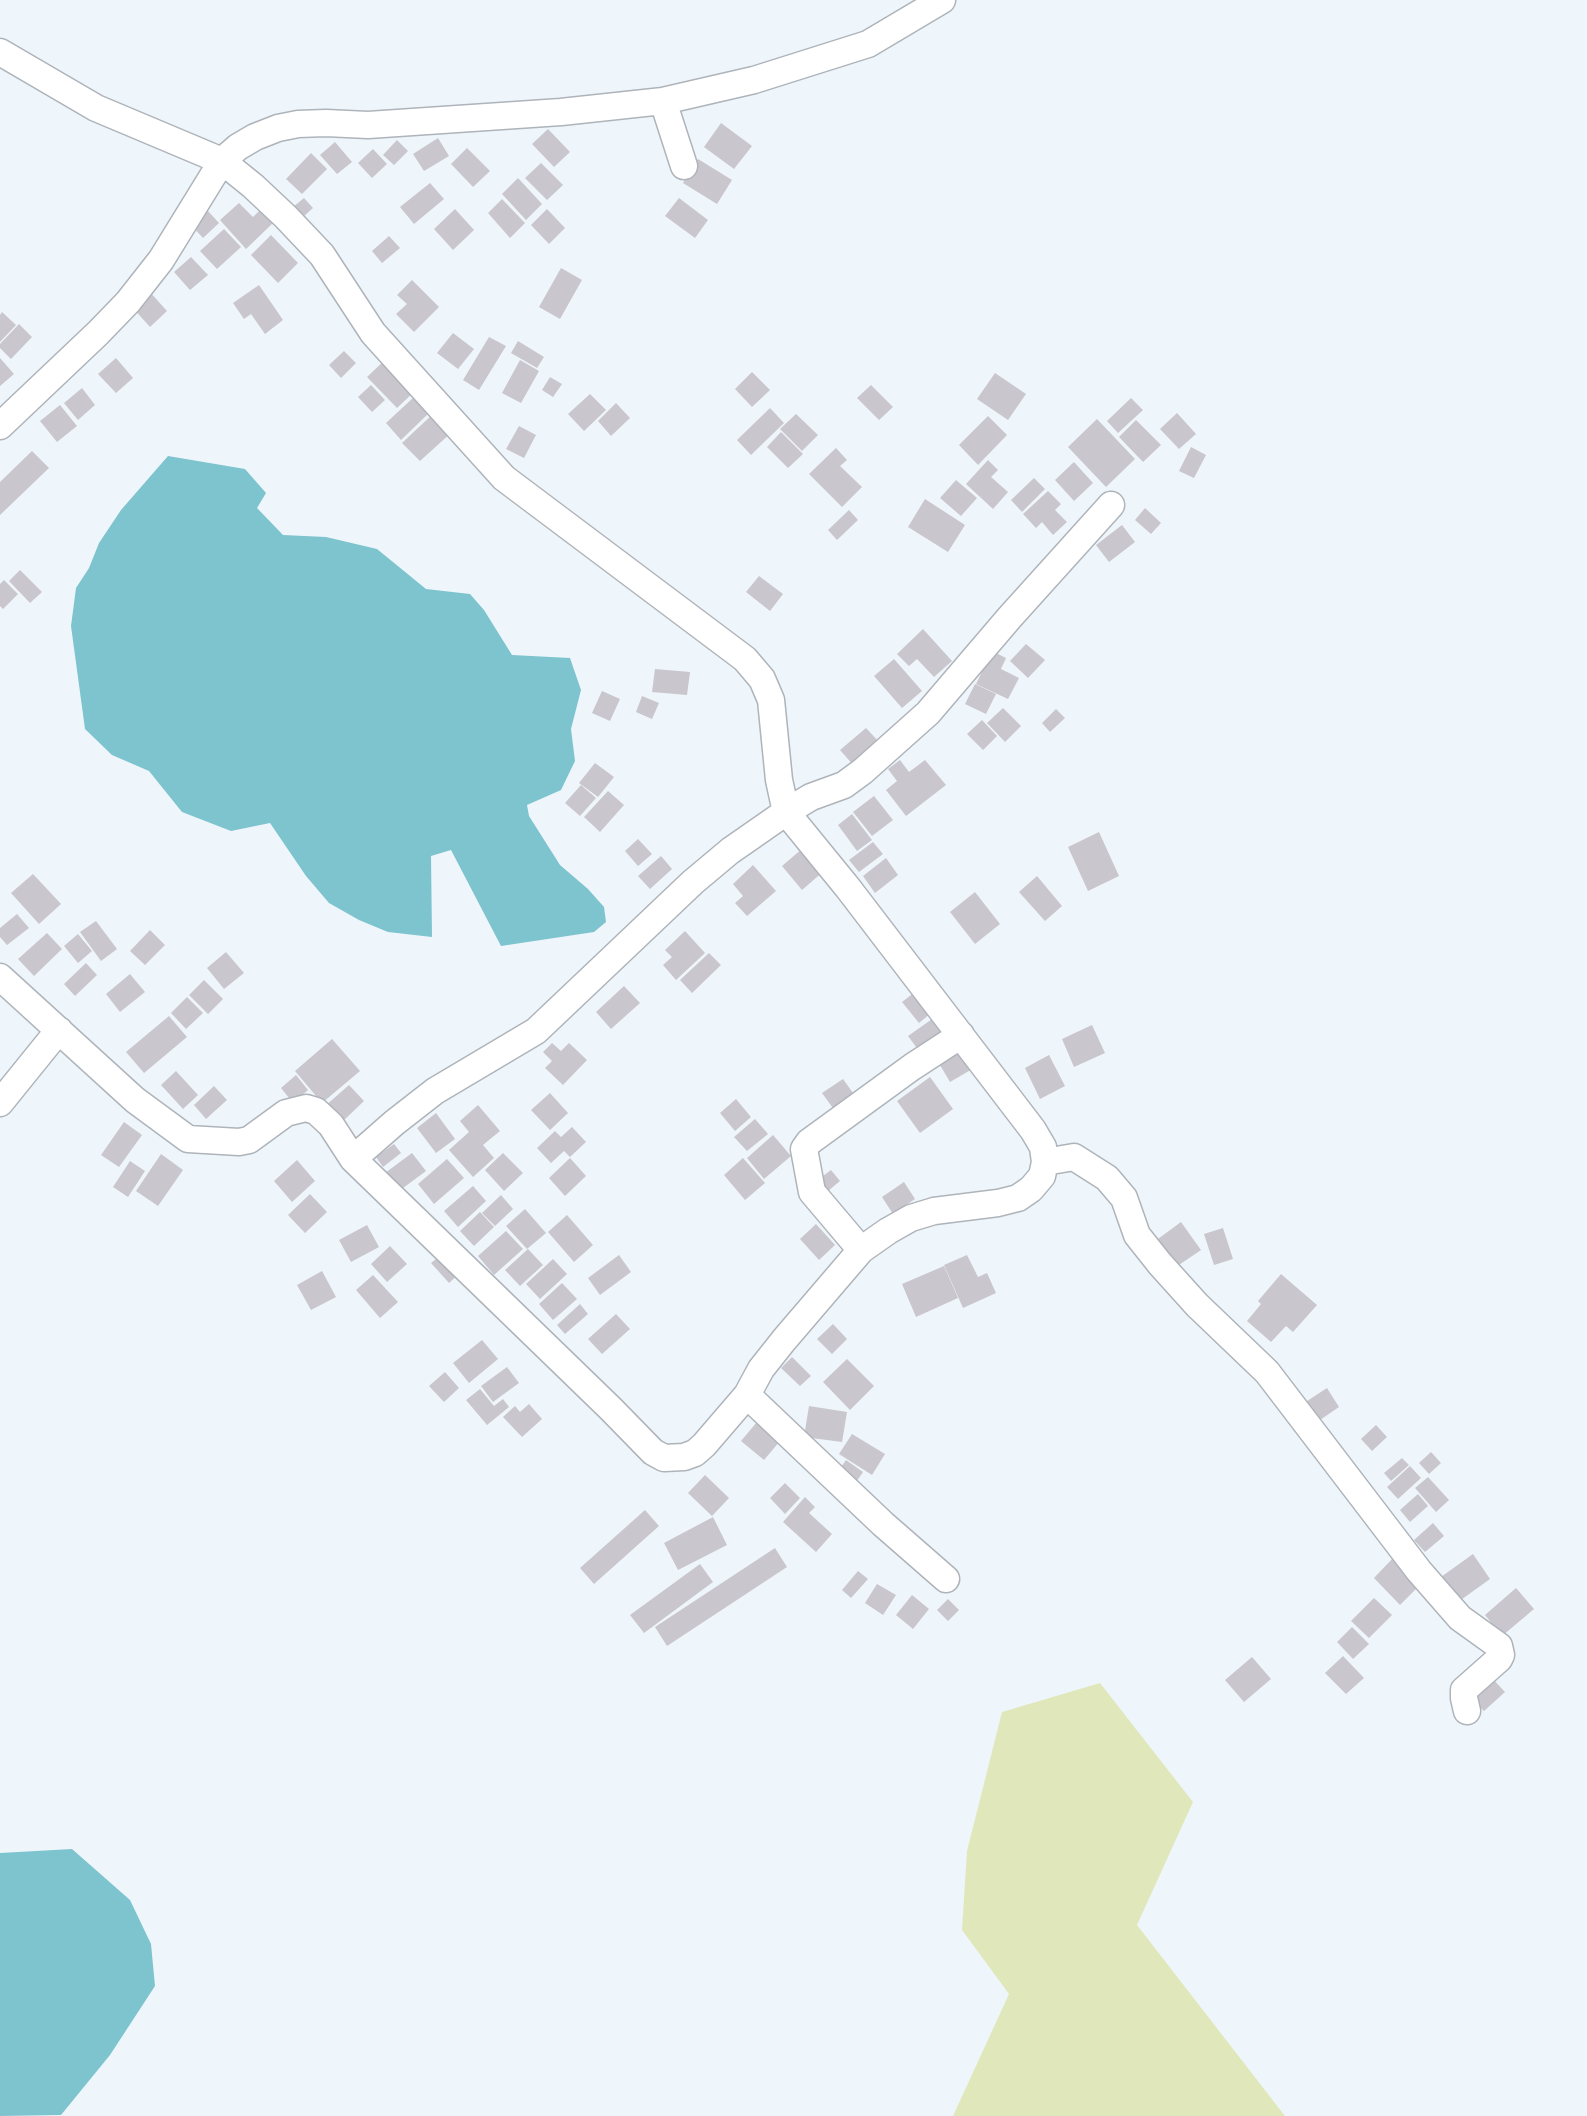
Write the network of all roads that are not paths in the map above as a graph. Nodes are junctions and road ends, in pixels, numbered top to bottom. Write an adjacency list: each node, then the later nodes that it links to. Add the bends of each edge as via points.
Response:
1 (942, 0): 3 (street, via 868,44 754,80)
2 (0, 51): 4 (street, via 96,108)
3 (663, 101): 4 (street, via 368,125 299,124 255,137); 5 (street)
4 (222, 161): 6 (street, via 161,260 128,302); 8 (street, via 322,255 373,333 504,478 745,659 762,679 771,700)
5 (684, 166)
6 (0, 426)
7 (1111, 505): 8 (street, via 928,713 852,779)
8 (786, 812): 11 (street); 13 (street, via 693,882 536,1031 435,1091)
9 (0, 977): 10 (street)
10 (59, 1030): 12 (street); 13 (street, via 135,1100 188,1139 249,1140 286,1113 306,1108 331,1125)
11 (961, 1035): 14 (street, via 1033,1130); 15 (street, via 804,1149 812,1192)
12 (0, 1103)
13 (352, 1159): 16 (street, via 653,1452 673,1459 695,1453)
14 (1045, 1163): 15 (street, via 1042,1177 1018,1198 911,1218); 18 (street, via 1074,1157 1107,1178 1124,1198 1138,1235 1160,1264 1267,1372 1460,1618 1499,1646 1499,1659 1464,1690)
15 (861, 1250): 16 (street, via 768,1359)
16 (747, 1395): 17 (street)
17 (946, 1579)
18 (1467, 1711)

